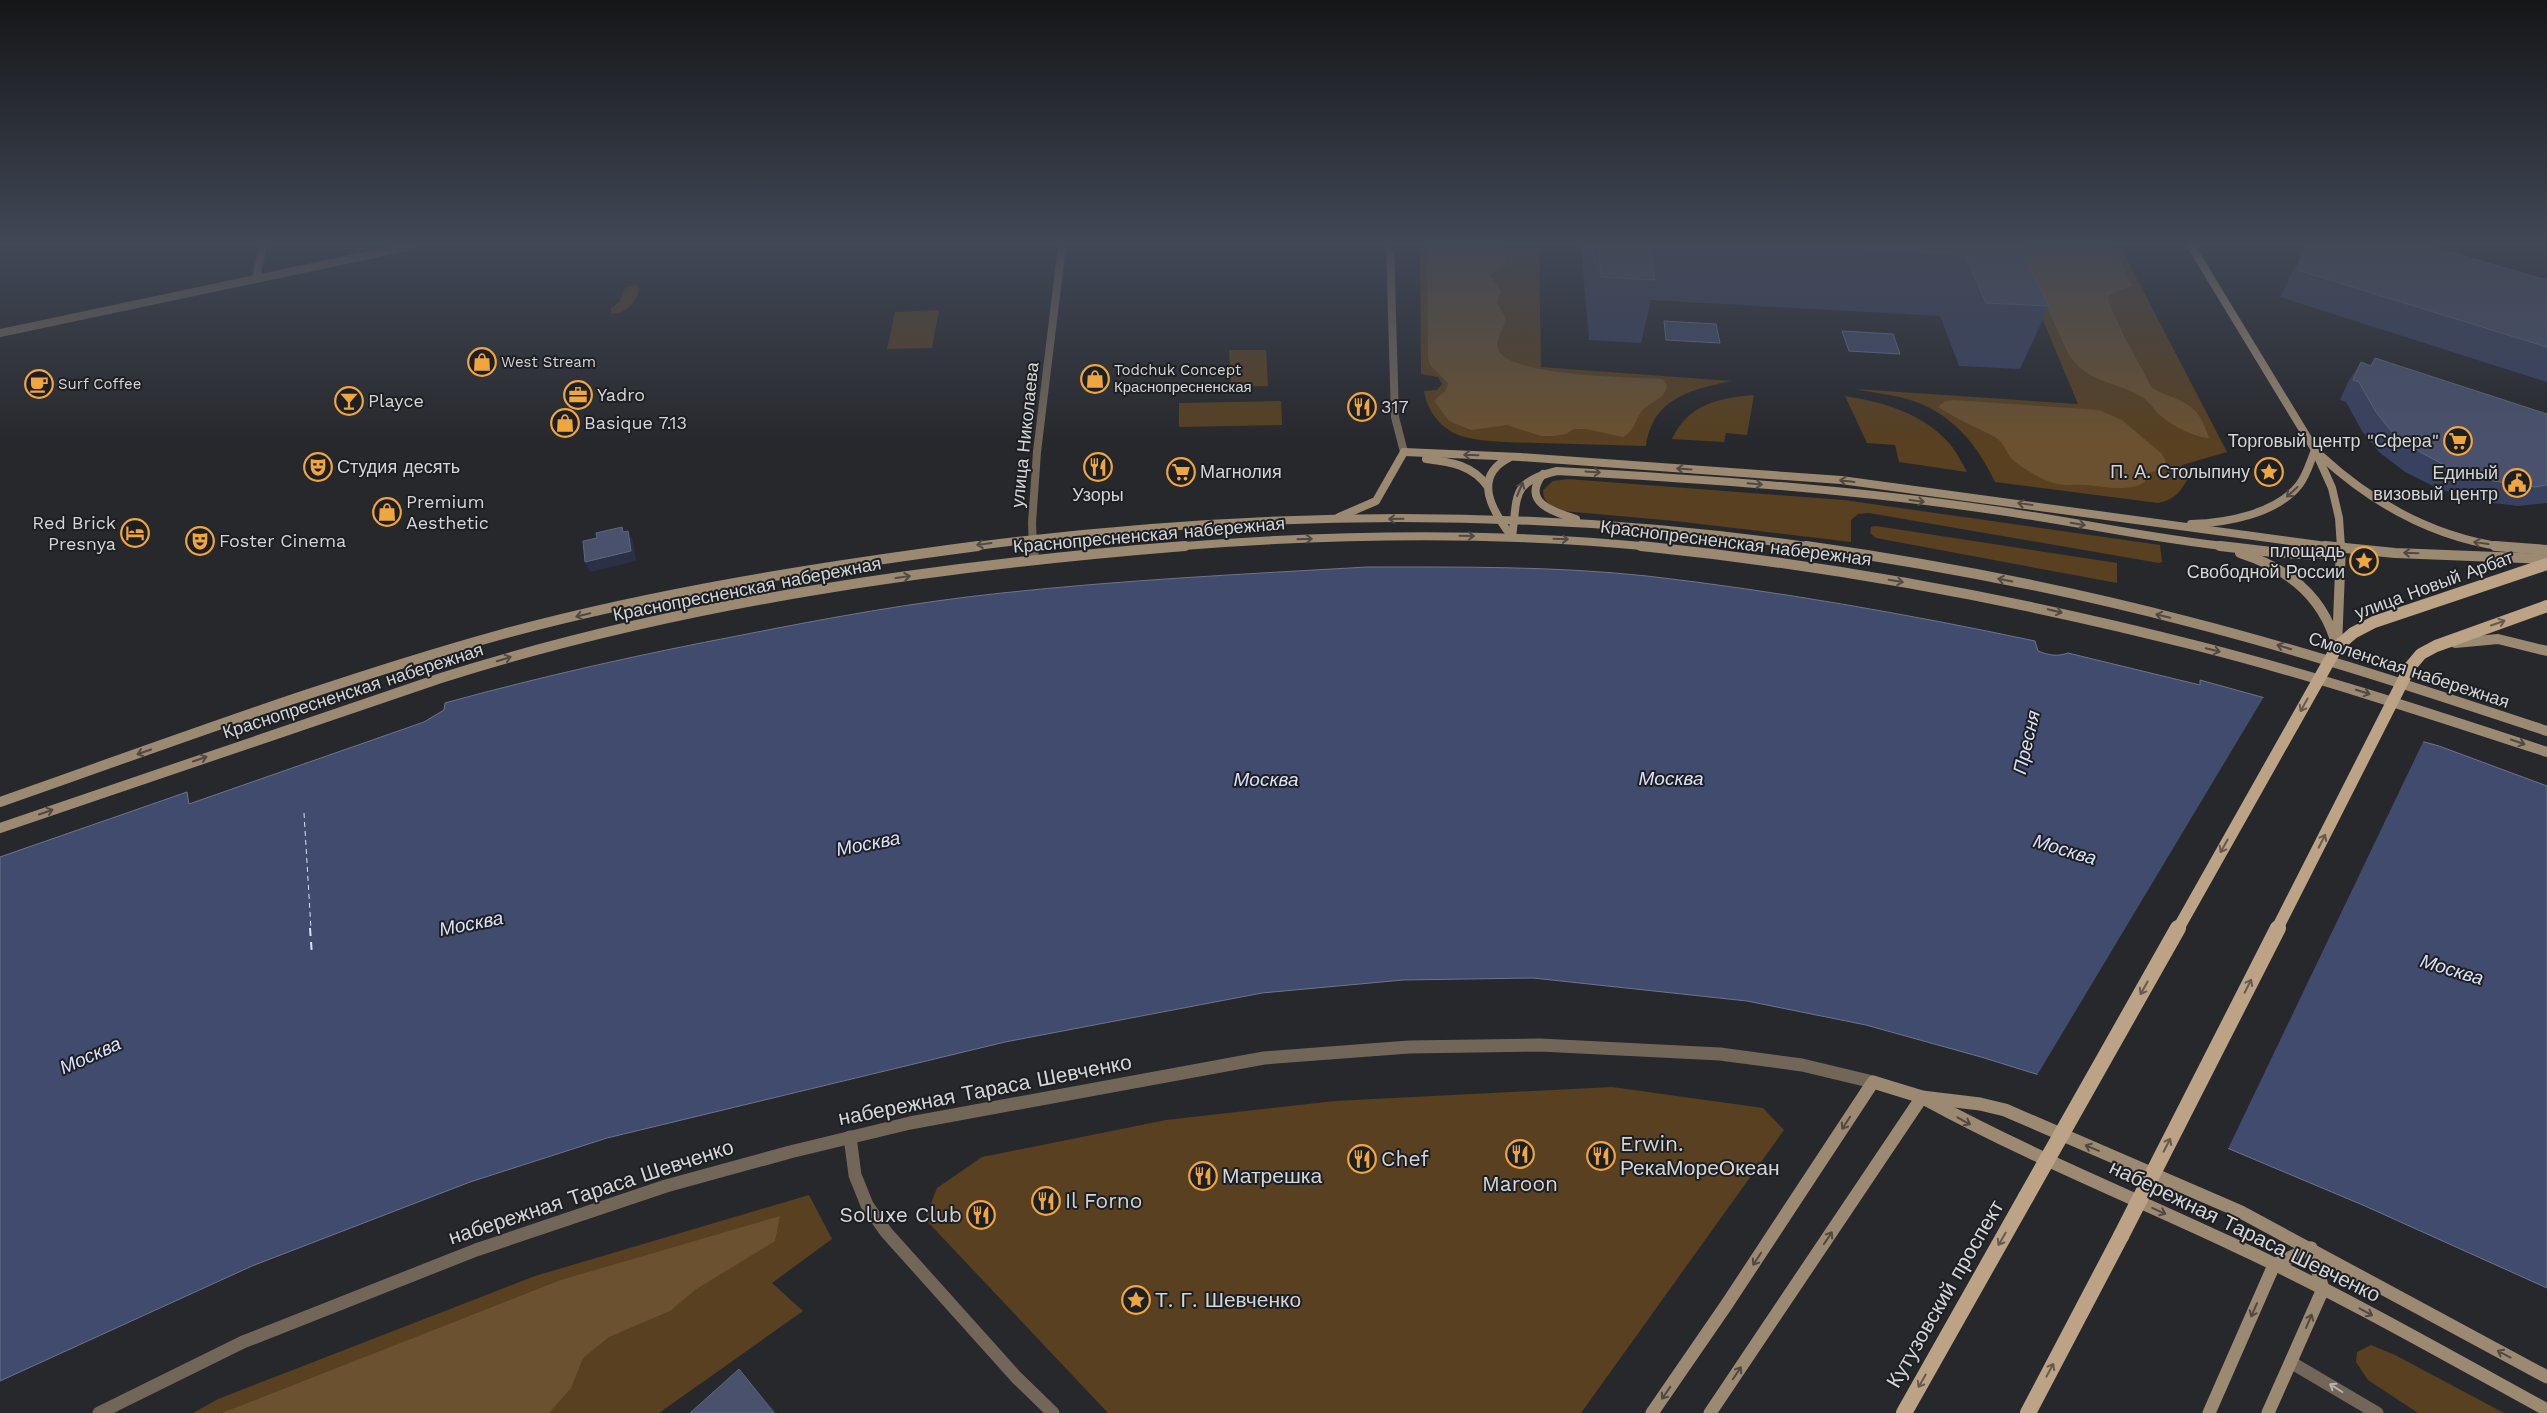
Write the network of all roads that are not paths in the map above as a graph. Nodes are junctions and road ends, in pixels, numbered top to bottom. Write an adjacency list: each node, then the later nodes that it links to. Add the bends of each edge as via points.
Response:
1 (98, 312): 5 (street)
2 (1054, 312): 17 (street, улица Николаева, via 1037,452)
3 (1392, 312): 7 (street, via 1395,417)
4 (2231, 312): 6 (main road)
5 (0, 333)
6 (2315, 450): 14 (main road, one-way to 14, via 2299,485 2290,496 2275,503 2233,518 2197,524); 19 (main road, via 2332,488 2339,518); 20 (main road, one-way to 6, via 2473,542 2411,522 2362,493)
7 (1404, 452): 8 (main road, one-way to 7); 10 (main road, via 1417,458 1465,466 1484,479); 12 (main road, via 1376,501)
8 (1520, 457): 10 (main road, via 1499,462 1493,467); 14 (main road, one-way to 8, via 1841,480)
9 (1545, 473): 13 (main road, one-way to 9, via 1518,489 1523,481); 15 (main road, via 1535,483 1538,501 1557,513); 18 (main road, one-way to 18, via 1576,471 1845,492 1993,510)
10 (1488, 487): 11 (main road)
11 (1498, 519): 12 (main road, Краснопресненская набережная, one-way to 12); 13 (main road, Краснопресненская набережная); 16 (main road)
12 (1328, 520): 17 (main road, Краснопресненская набережная, via 1152,527)
13 (1516, 520): 15 (main road, Краснопресненская набережная); 16 (main road)
14 (2142, 521): 19 (main road)
15 (1594, 524): 25 (main road, Краснопресненская набережная, one-way to 15, via 2076,594 1998,579 1834,551)
16 (1512, 537): 21 (main road, Краснопресненская набережная, one-way to 16, via 1222,543 1417,536); 29 (main road, Краснопресненская набережная, one-way to 29, via 1697,551 1843,572 1996,598)
17 (1032, 538): 21 (street, улица Николаева); 32 (main road, Краснопресненская набережная, one-way to 32, via 726,584 520,630 257,713)
18 (2212, 545): 19 (main road, via 2313,555); 27 (main road, via 2253,556 2302,586 2324,613)
19 (2340, 550): 22 (main road, one-way to 19); 27 (main road)
20 (2547, 550)
21 (1034, 559): 33 (main road, Краснопресненская набережная, one-way to 21, via 261,737 526,652 730,607 887,579)
22 (2547, 559)
23 (2547, 564): 27 (main road, улица Новый Арбат, via 2374,622 2353,633)
24 (2547, 606): 26 (main road, one-way to 24)
25 (2262, 640): 30 (main road, Смоленская набережная, one-way to 25)
26 (2436, 646): 28 (main road, via 2498,639); 48 (main road, one-way to 26, bridge, via 2410,667 2422,654)
27 (2337, 647): 47 (main road, Кутузовский проспект, one-way to 47, bridge)
28 (2547, 651)
29 (2266, 663): 31 (main road, Смоленская набережная, one-way to 31)
30 (2547, 731)
31 (2547, 752)
32 (0, 802)
33 (0, 828)
34 (1873, 1082): 35 (main road, набережная Тараса Шевченко); 36 (street, набережная Тараса Шевченко, via 1802,1065 1720,1054 1540,1045 1409,1047 1264,1058); 45 (main road, one-way to 45)
35 (1922, 1097): 37 (main road, набережная Тараса Шевченко, one-way to 35, via 2241,1212 2004,1110); 38 (main road, набережная Тараса Шевченко, one-way to 38, via 1989,1134); 46 (main road, one-way to 35)
36 (850, 1137): 43 (street, набережная Тараса Шевченко, via 666,1186 476,1250 243,1342); 44 (street, via 855,1175 867,1205 886,1232 1016,1377)
37 (2312, 1248): 38 (main road); 39 (main road); 41 (main road, набережная Тараса Шевченко, one-way to 37)
38 (2274, 1265): 39 (main road, набережная Тараса Шевченко); 49 (main road, one-way to 49)
39 (2323, 1289): 40 (main road, one-way to 39); 42 (main road, набережная Тараса Шевченко, one-way to 42)
40 (2292, 1363): 50 (main road); 51 (street, one-way to 40)
41 (2547, 1377)
42 (2547, 1410)
43 (99, 1413)
44 (1053, 1413)
45 (1652, 1413)
46 (1710, 1413)
47 (1904, 1413)
48 (2028, 1413)
49 (2209, 1413)
50 (2268, 1413)
51 (2377, 1413)

